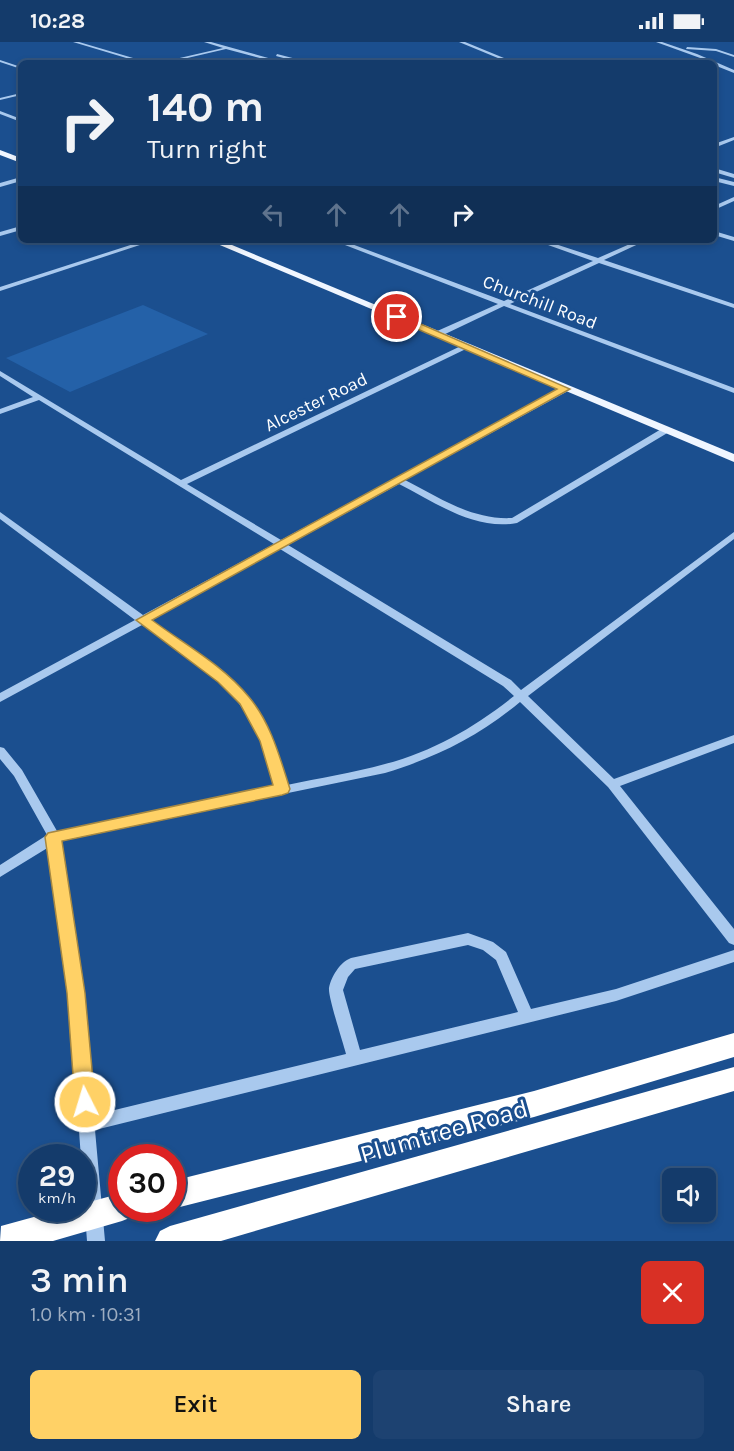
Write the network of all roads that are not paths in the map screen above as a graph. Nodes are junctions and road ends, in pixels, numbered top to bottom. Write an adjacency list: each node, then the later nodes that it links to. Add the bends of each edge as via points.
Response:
1 (75, 42): 10 (street)
2 (206, 42): 6 (street)
3 (230, 42): 13 (street)
4 (461, 42): 14 (street)
5 (658, 42): 7 (street)
6 (228, 48): 11 (street); 12 (street)
7 (679, 49): 8 (street); 15 (street)
8 (734, 56)
9 (0, 60): 17 (street)
10 (138, 60)
11 (174, 60)
12 (273, 60)
13 (296, 60)
14 (506, 60)
15 (709, 60)
16 (717, 64): 18 (street)
17 (18, 67)
18 (734, 72)
19 (18, 95): 20 (street)
20 (0, 99)
21 (0, 112): 22 (street)
22 (18, 119)
23 (734, 138): 24 (street)
24 (717, 145)
25 (0, 152): 26 (main road)
26 (18, 160)
27 (717, 171): 28 (street)
28 (734, 176)
29 (18, 180): 32 (street)
30 (717, 180): 31 (street)
31 (734, 184)
32 (0, 185)
33 (734, 199): 34 (street)
34 (717, 207)
35 (18, 229): 36 (street)
36 (0, 234)
37 (717, 234): 38 (street)
38 (734, 239)
39 (143, 243): 46 (street)
40 (222, 243): 50 (main road)
41 (343, 243): 48 (street, Churchill Road)
42 (546, 243): 44 (street)
43 (638, 243): 44 (street)
44 (599, 261): 48 (street); 49 (street)
45 (0, 277): 46 (street)
46 (14, 285): 47 (street)
47 (0, 289)
48 (504, 304): 50 (street); 54 (street, Churchill Road)
49 (734, 306)
50 (438, 334): 51 (main road)
51 (466, 346): 53 (main road); 60 (street, Alcester Road)
52 (0, 373): 55 (street)
53 (565, 389): 57 (main road); 59 (street)
54 (734, 391)
55 (39, 397): 56 (street); 60 (street)
56 (0, 412)
57 (666, 430): 58 (main road); 59 (street, via 514,521 480,520)
58 (734, 458)
59 (398, 480): 63 (street)
60 (180, 484): 63 (street)
61 (0, 515): 64 (street)
62 (734, 535): 65 (street)
63 (279, 544): 64 (street); 65 (street)
64 (142, 620): 66 (street); 70 (street, via 223,679 245,701 267,741)
65 (522, 695): 69 (street); 70 (street, via 463,740 428,756 385,769)
66 (0, 698)
67 (734, 739): 69 (street)
68 (0, 751): 71 (street, via 18,773)
69 (612, 784): 73 (street)
70 (282, 789): 71 (street)
71 (54, 837): 72 (street); 79 (street, via 76,993)
72 (0, 872)
73 (734, 939)
74 (734, 956): 75 (street, via 616,995)
75 (527, 1017): 77 (street); 77 (street, via 501,956 468,939 351,964 336,990)
76 (734, 1045): 80 (highway, Plumtree Road, via 534,1104)
77 (355, 1059): 79 (street)
78 (734, 1079): 83 (highway, Plumtree Road)
79 (87, 1124): 81 (street)
80 (186, 1191)
81 (104, 1221): 82 (highway)
82 (1, 1241)
83 (170, 1241)

